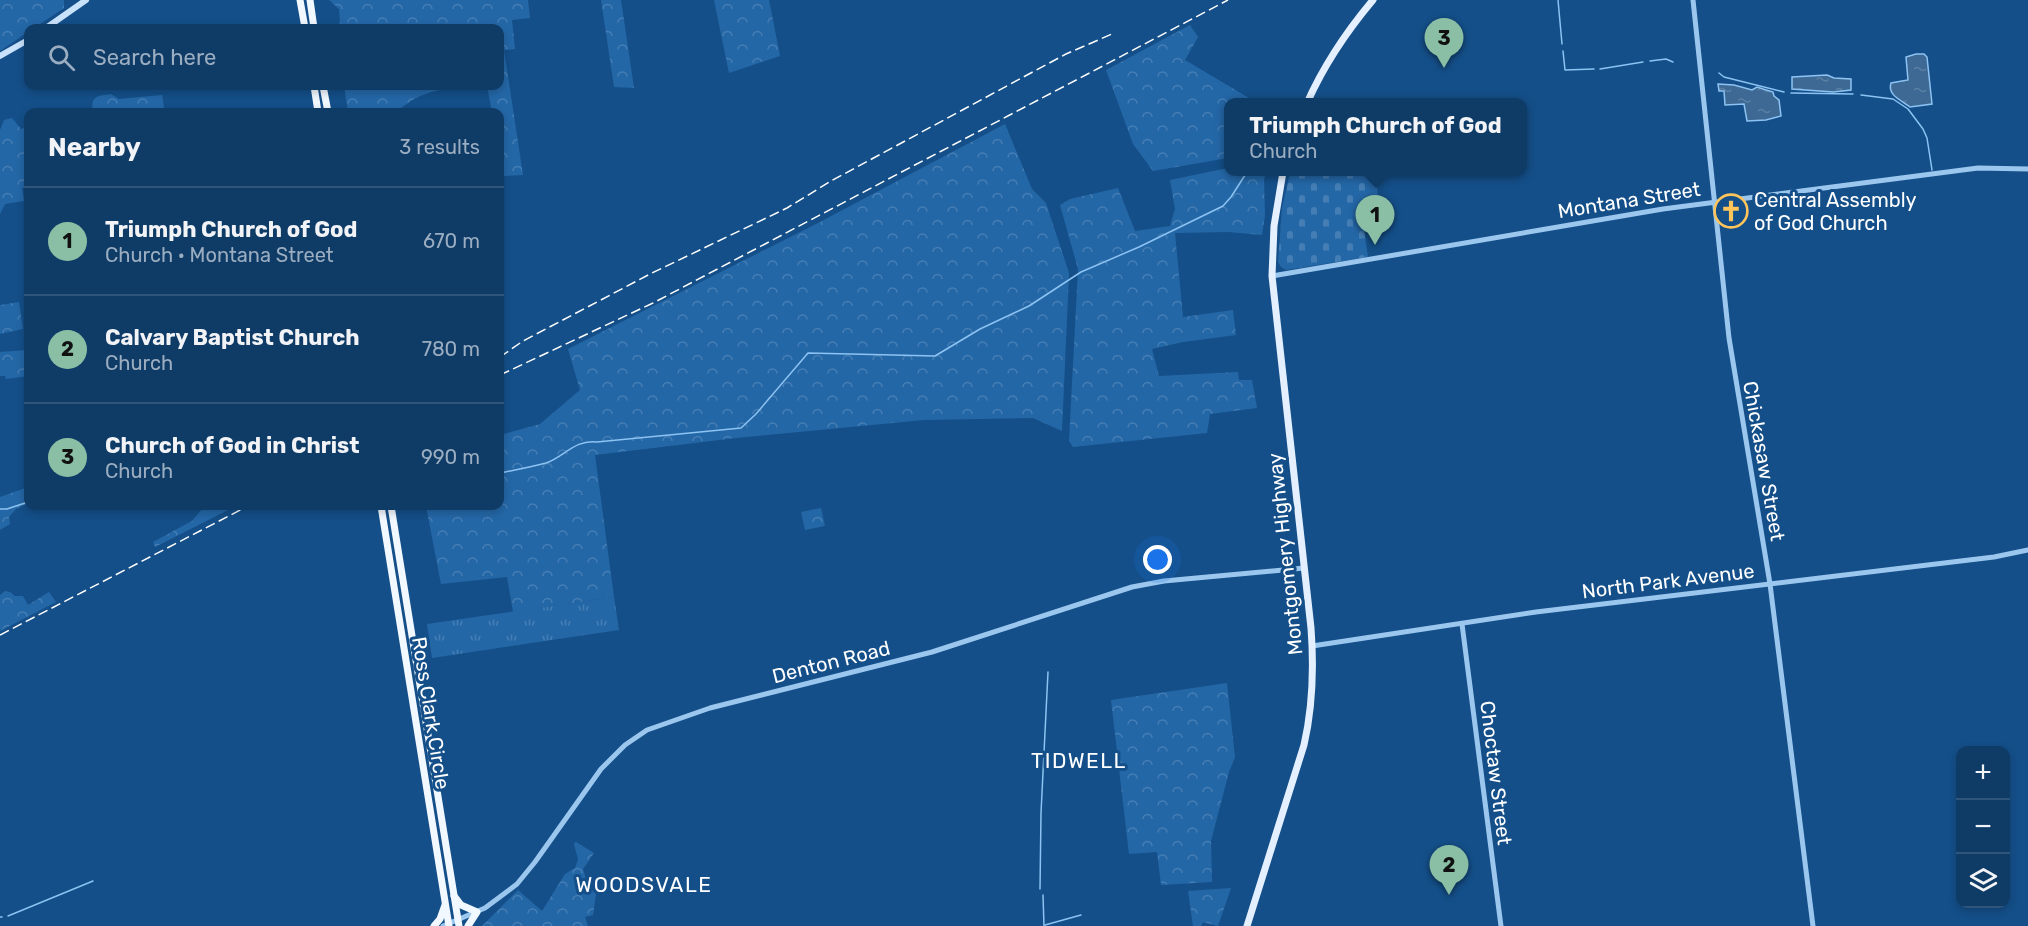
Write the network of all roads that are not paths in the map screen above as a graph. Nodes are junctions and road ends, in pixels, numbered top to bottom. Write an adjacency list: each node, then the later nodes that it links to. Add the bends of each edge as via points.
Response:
1 (86, 0): 6 (main road)
2 (300, 0): 7 (highway)
3 (309, 0): 8 (highway)
4 (1373, 0): 13 (main road, via 1332,55)
5 (1693, 0): 18 (street, Chickasaw Street)
6 (52, 24)
7 (304, 24)
8 (313, 24)
9 (24, 42): 10 (main road)
10 (0, 56)
11 (315, 90): 14 (highway)
12 (324, 90): 15 (highway)
13 (1309, 98)
14 (317, 108)
15 (327, 108)
16 (2028, 169): 18 (street, Montana Street, via 1978,168)
17 (1282, 176): 19 (main road, Montgomery Highway, via 1274,226)
18 (1714, 202): 19 (street, Montana Street); 24 (street, Chickasaw Street, via 1728,339)
19 (1272, 276): 23 (main road, Montgomery Highway)
20 (382, 510): 28 (highway, Ross Clark Circle)
21 (392, 510): 27 (highway, Ross Clark Circle)
22 (2028, 550): 24 (street, North Park Avenue)
23 (1304, 568): 26 (main road, Montgomery Highway); 35 (street, Denton Road, via 1132,587 932,652 710,708 656,726 613,755 524,876)
24 (1770, 584): 25 (street, North Park Avenue); 42 (street, Chickasaw Street)
25 (1462, 624): 26 (street, North Park Avenue); 41 (street, Choctaw Street)
26 (1312, 646): 40 (main road, Montgomery Highway, via 1311,700 1304,745)
27 (417, 665): 28 (highway); 29 (highway, Ross Clark Circle)
28 (408, 669): 30 (highway, Ross Clark Circle)
29 (427, 730): 30 (highway); 32 (highway, Ross Clark Circle)
30 (418, 731): 31 (highway, Ross Clark Circle)
31 (430, 808): 32 (highway); 34 (highway, Ross Clark Circle)
32 (440, 810): 33 (highway, Ross Clark Circle)
33 (453, 895): 35 (highway, via 461,905); 36 (highway, Ross Clark Circle)
34 (445, 903): 37 (highway, Ross Clark Circle); 38 (highway)
35 (477, 912): 36 (street, Denton Road); 39 (highway)
36 (458, 923): 37 (street, Denton Road)
37 (447, 925)
38 (434, 926)
39 (468, 926)
40 (1247, 926)
41 (1501, 926)
42 (1813, 926)

